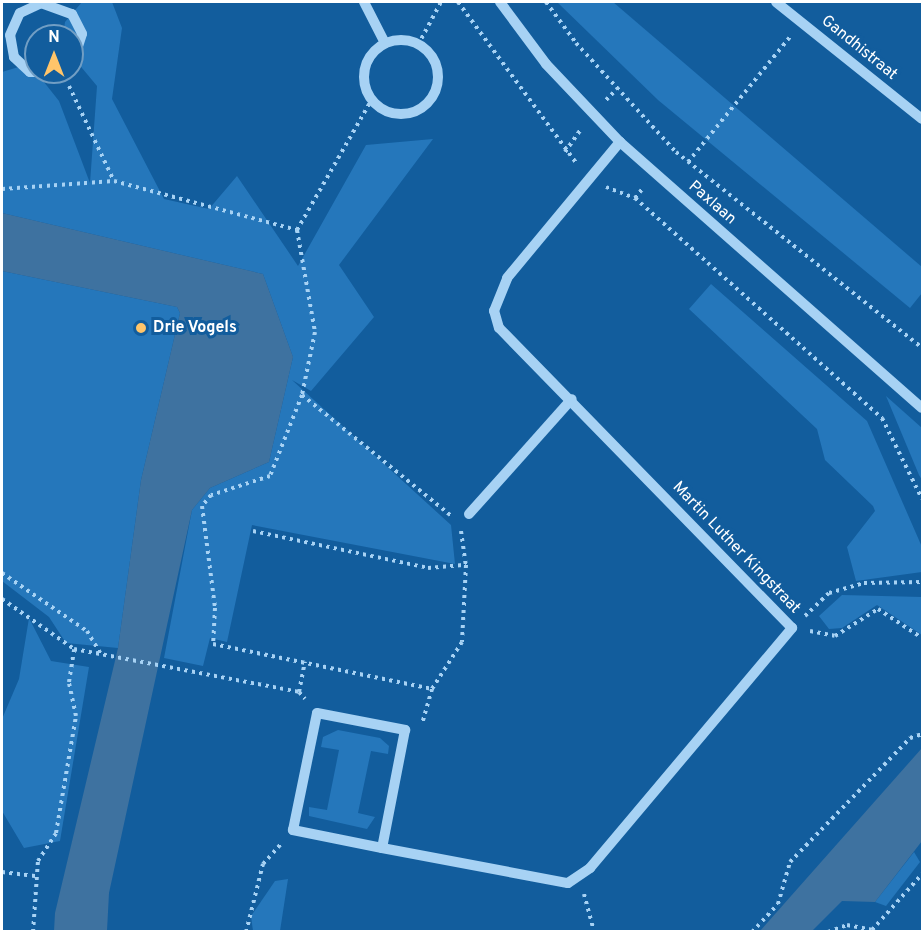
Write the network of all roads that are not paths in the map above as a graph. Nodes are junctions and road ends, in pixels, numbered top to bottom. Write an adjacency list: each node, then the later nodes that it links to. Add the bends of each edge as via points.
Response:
1 (364, 2): 6 (street)
2 (500, 2): 10 (street, Paxlaan, via 546,64)
3 (776, 2): 9 (street, Gandhistraat)
4 (54, 3): 5 (street); 7 (street, via 20,14)
5 (79, 24)
6 (385, 43): 6 (street, via 364,69 371,101 399,114 428,103 438,80 437,67 418,45)
7 (6, 49): 8 (street)
8 (24, 66)
9 (922, 119)
10 (620, 142): 11 (street, Martin Luther Kingstraat, via 507,278 494,311 499,328); 12 (street, Paxlaan)
11 (572, 399): 13 (street); 14 (street, Martin Luther Kingstraat, via 792,628 580,879 551,884)
12 (922, 408)
13 (469, 514)
14 (382, 848): 14 (street, via 405,730 316,713 293,830)

